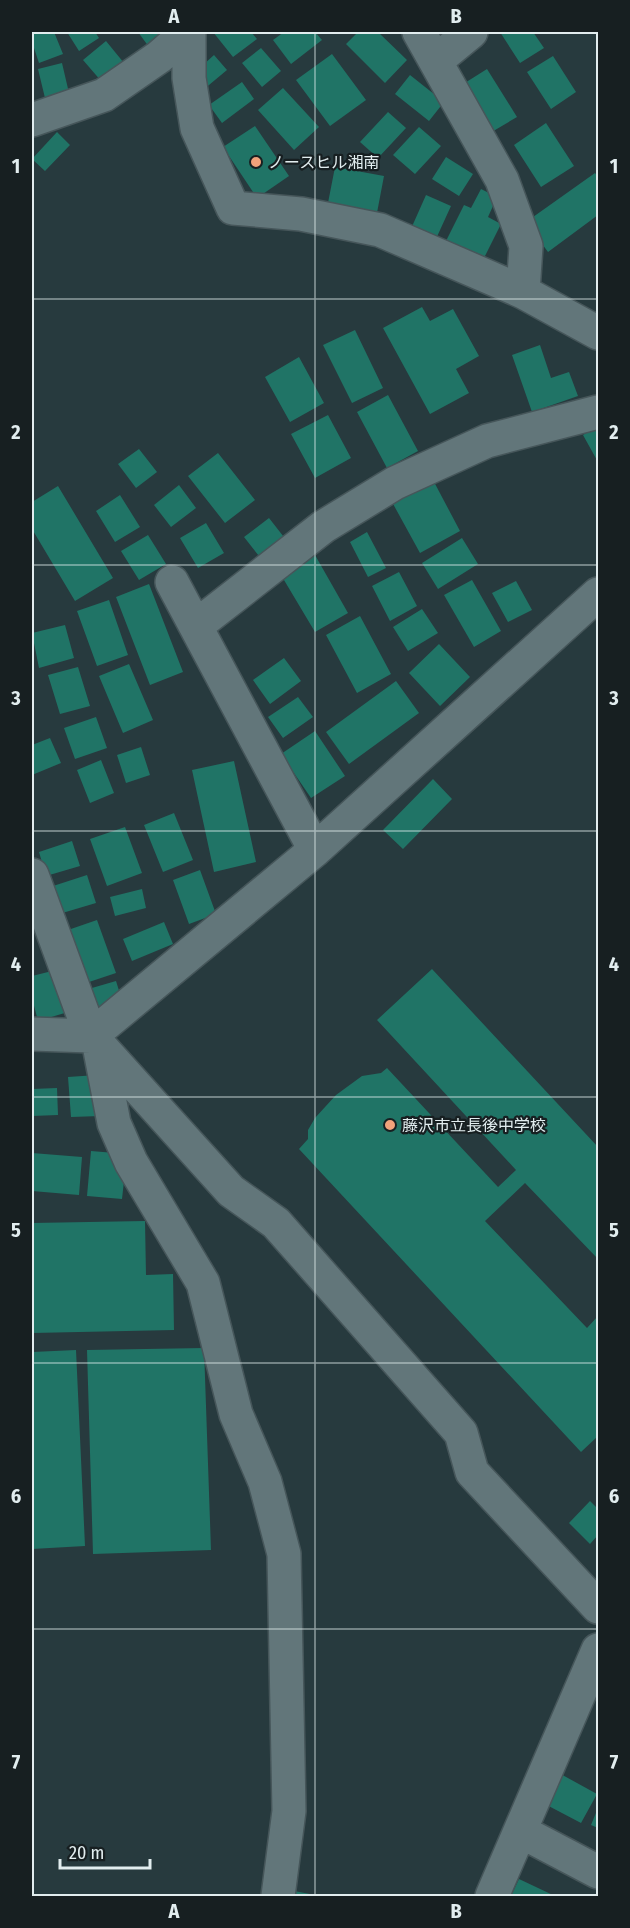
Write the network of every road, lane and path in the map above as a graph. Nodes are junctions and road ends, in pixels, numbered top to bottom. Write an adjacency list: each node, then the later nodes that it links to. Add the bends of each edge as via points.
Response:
1 (189, 32): 5 (street, via 104,95); 6 (street, via 189,78 197,128 234,208 301,214 380,230)
2 (418, 32): 4 (street)
3 (471, 32): 4 (street)
4 (437, 60): 6 (street, via 502,180 526,246)
5 (32, 120)
6 (523, 292): 7 (street)
7 (598, 333)
8 (598, 412): 11 (street, via 487,441 395,483 323,527)
9 (172, 582): 11 (street)
10 (598, 594): 12 (street)
11 (196, 626): 12 (street)
12 (315, 850): 15 (street)
13 (32, 875): 15 (street)
14 (32, 1034): 15 (street)
15 (95, 1040): 16 (street, via 231,1191 276,1223 461,1433 472,1472); 20 (street, via 114,1123 130,1162 203,1283 236,1414 265,1482 284,1554 289,1811)
16 (598, 1607)
17 (598, 1650): 18 (street)
18 (520, 1831): 19 (street); 21 (street)
19 (598, 1872)
20 (278, 1896)
21 (492, 1896)

